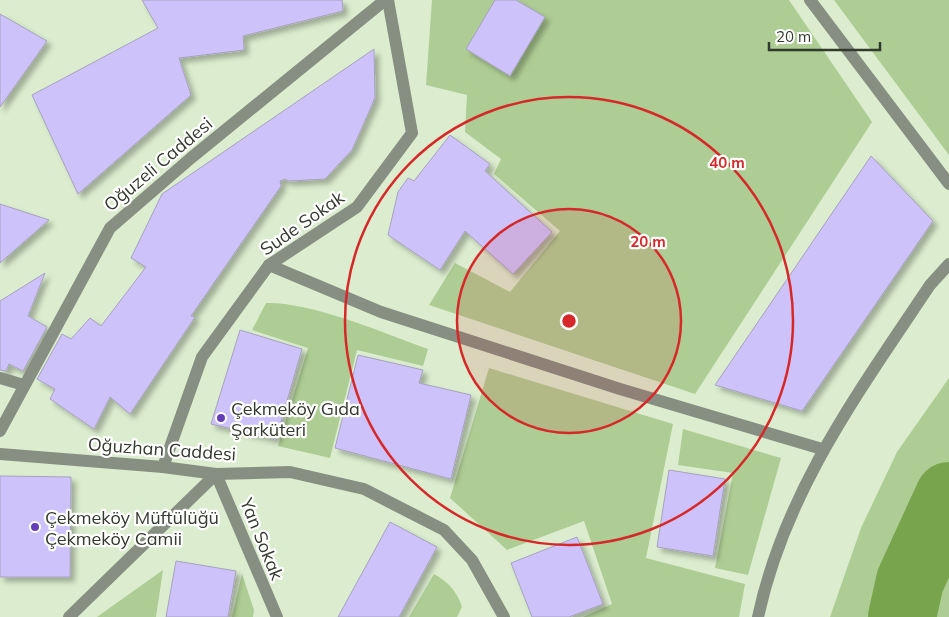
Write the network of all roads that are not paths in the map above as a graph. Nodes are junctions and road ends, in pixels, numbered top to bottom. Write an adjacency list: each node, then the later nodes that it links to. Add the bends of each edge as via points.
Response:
1 (387, 0): 5 (street, Sude Sokak, via 412,133 357,207); 7 (street, Oğuzeli Caddesi, via 198,152 110,228)
2 (810, 0): 3 (street)
3 (949, 184)
4 (949, 264): 9 (street, via 930,285)
5 (268, 265): 9 (street, via 382,312); 11 (street, Sude Sokak, via 202,357)
6 (0, 378): 7 (street)
7 (24, 385): 8 (street, Oğuzeli Caddesi)
8 (0, 431)
9 (822, 450): 16 (street, via 787,520 763,591)
10 (0, 454): 11 (street, Oğuzhan Caddesi)
11 (163, 467): 12 (street, Oğuzhan Caddesi)
12 (216, 474): 13 (street); 14 (street, Yan Sokak); 15 (street, Oğuzhan Caddesi, via 290,472 364,489 419,515 444,530 472,560)
13 (69, 617)
14 (277, 617)
15 (504, 617)
16 (758, 617)

